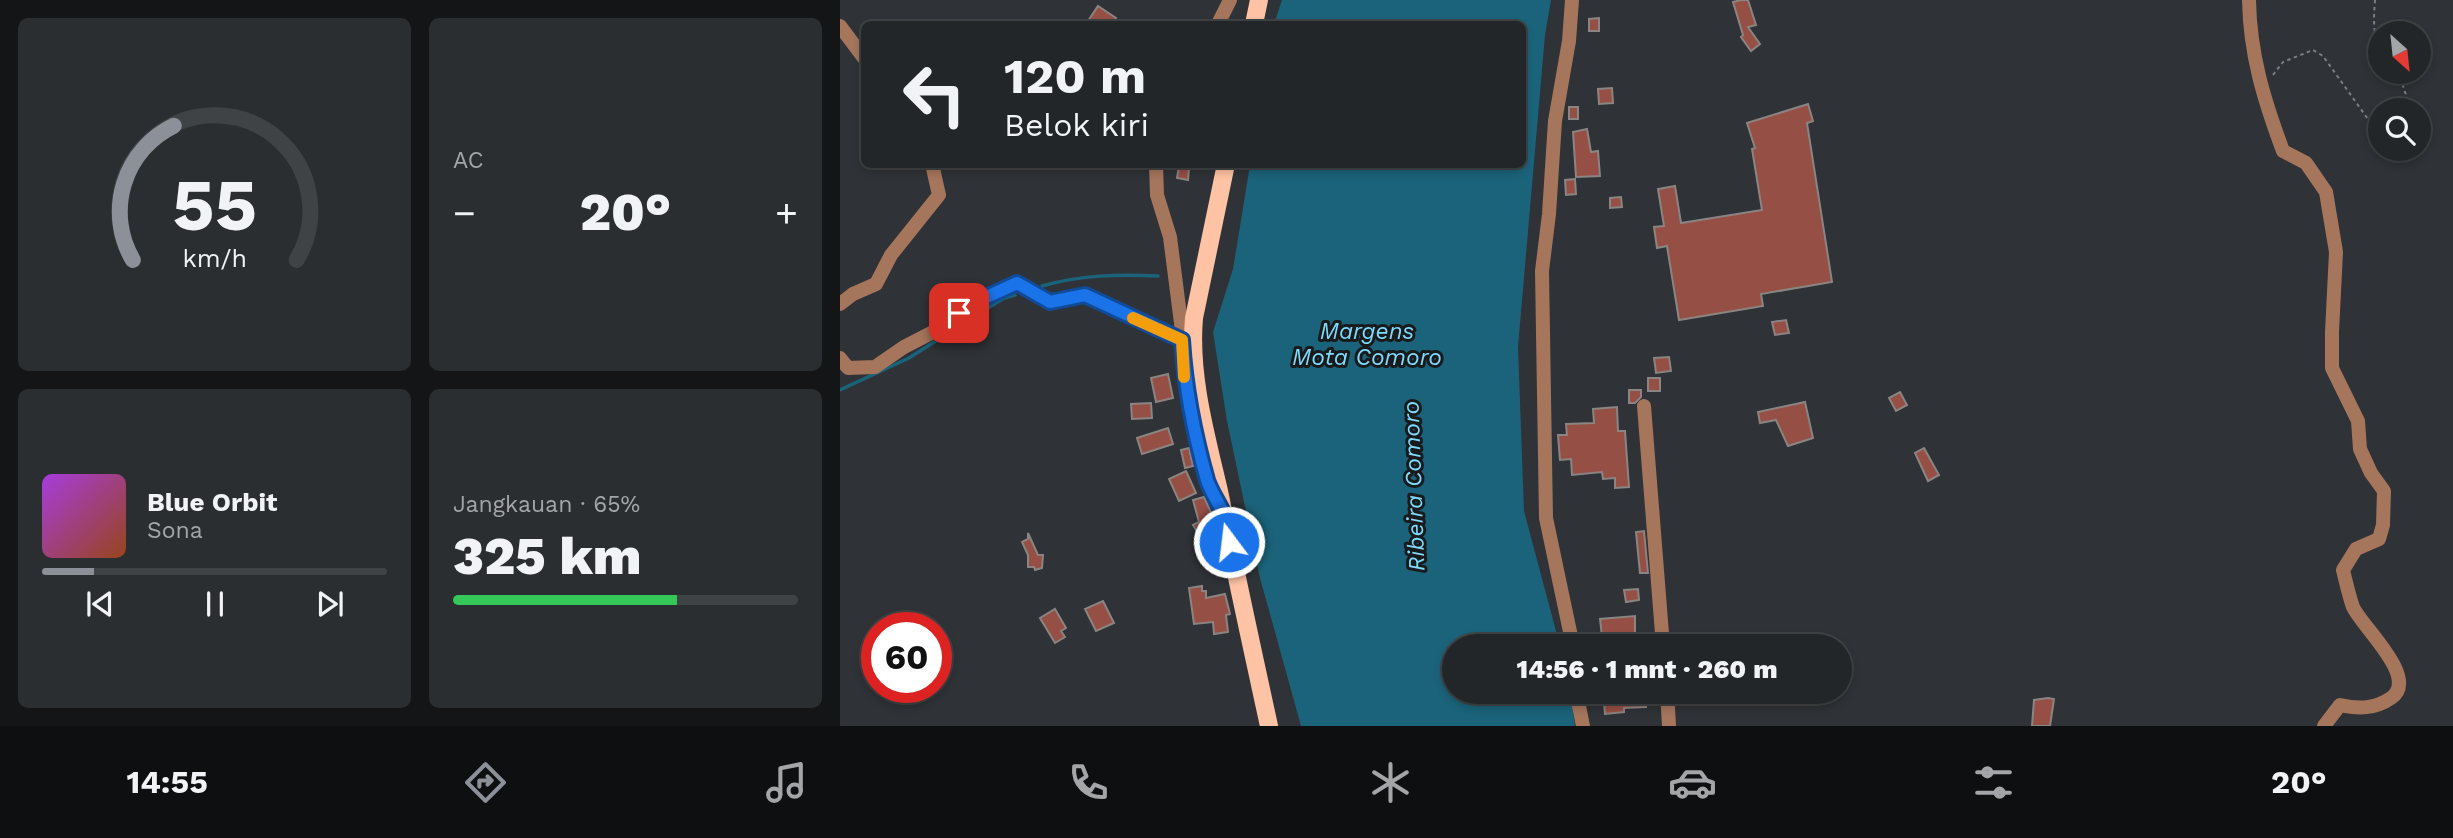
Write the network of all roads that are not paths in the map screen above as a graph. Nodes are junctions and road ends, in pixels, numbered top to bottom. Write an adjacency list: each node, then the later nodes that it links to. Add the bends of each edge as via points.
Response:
1 (1230, 0): 5 (street)
2 (1259, 0): 6 (main road)
3 (1572, 0): 17 (street, via 1555,121 1542,271 1546,518)
4 (2249, 0): 24 (street, via 2256,71 2283,150 2306,163 2326,192 2336,252 2332,368 2358,421 2360,449 2384,491 2379,539 2356,550 2343,570 2354,608 2393,662 2400,681 2396,695 2382,704 2358,709 2340,705)
5 (1220, 21)
6 (1255, 21)
7 (840, 26): 8 (street)
8 (861, 54)
9 (933, 168): 12 (street, via 939,195 891,256 876,284)
10 (1156, 168): 13 (street)
11 (1225, 168): 16 (main road, via 1192,344)
12 (840, 304)
13 (1182, 340): 14 (street, via 1085,295 1050,302 1017,283 982,299 876,367 848,368); 16 (street, via 1191,419 1208,484)
14 (840, 358)
15 (1644, 406): 18 (street)
16 (1224, 515): 21 (main road)
17 (1570, 634)
18 (1662, 634)
19 (1579, 704): 22 (street)
20 (1668, 704): 23 (street)
21 (1269, 726)
22 (1583, 726)
23 (1670, 726)
24 (2323, 726)

